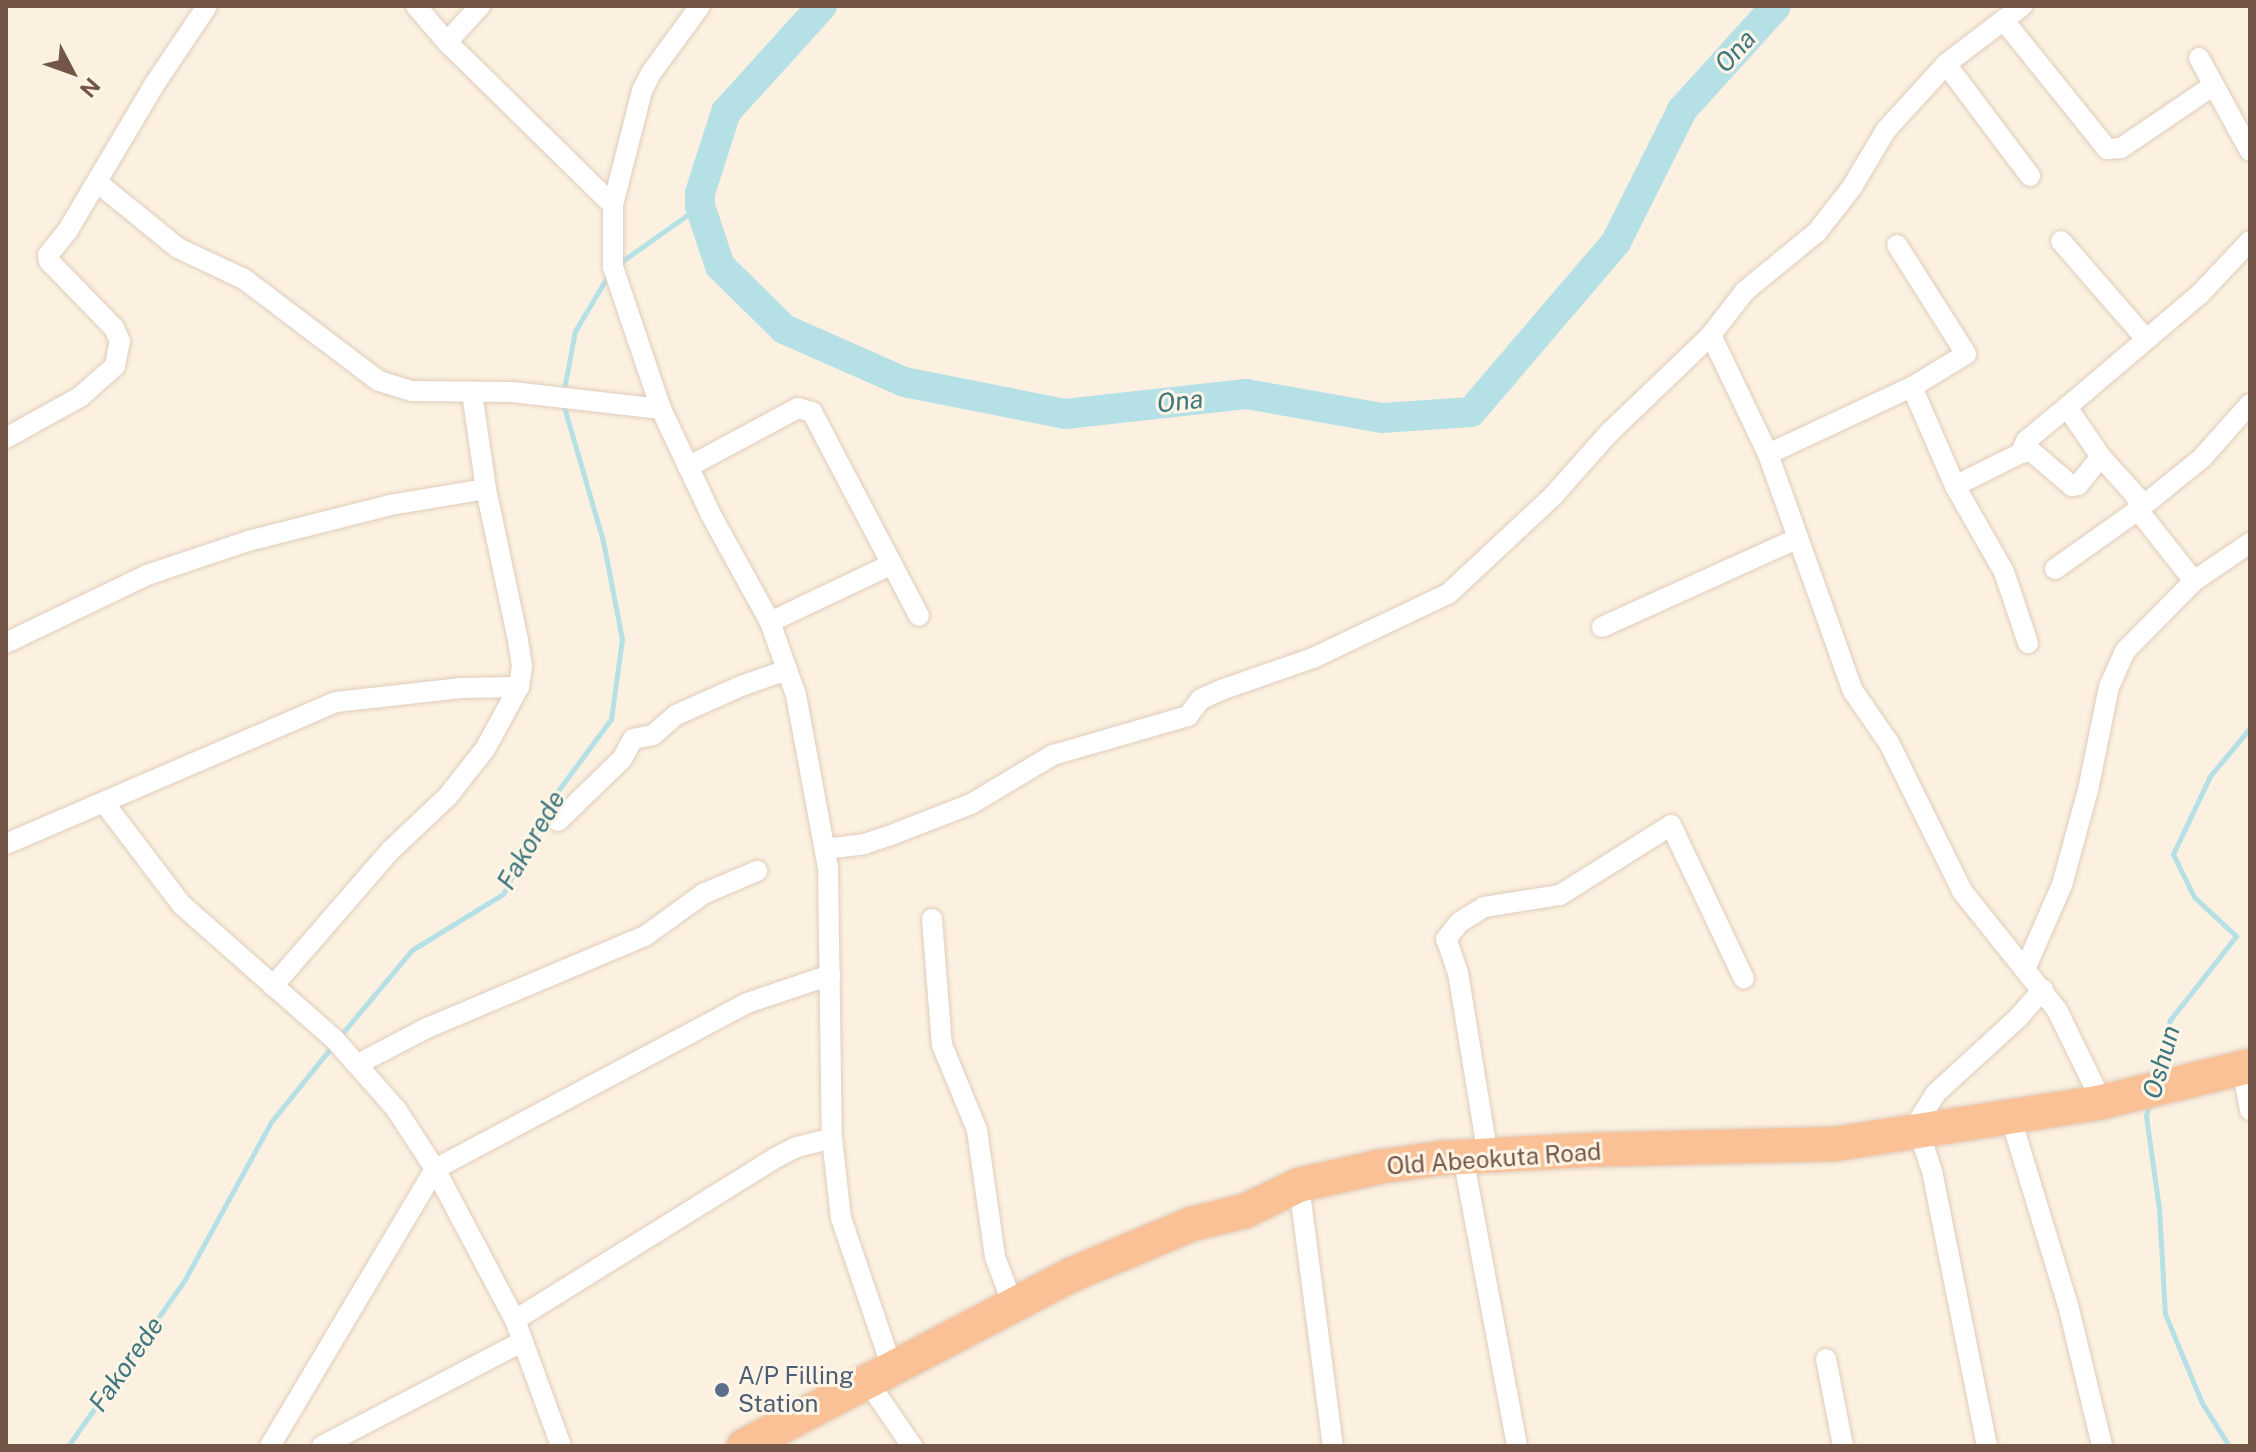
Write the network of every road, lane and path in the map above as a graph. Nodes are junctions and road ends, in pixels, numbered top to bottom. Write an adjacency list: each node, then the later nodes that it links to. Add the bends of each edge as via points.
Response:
1 (207, 6): 13 (street)
2 (416, 6): 7 (street)
3 (480, 6): 7 (street)
4 (700, 6): 14 (street, via 642,91)
5 (2022, 6): 6 (street)
6 (2005, 22): 9 (street); 10 (street, via 2107,149 2121,148)
7 (447, 42): 14 (street)
8 (2199, 58): 10 (street)
9 (1946, 64): 12 (street); 18 (street, via 1886,130 1817,232 1745,291)
10 (2214, 85): 11 (street)
11 (2250, 151)
12 (2030, 176)
13 (98, 183): 21 (street, via 178,248 244,279 379,381 412,391); 25 (street, via 48,255 114,328 120,351 115,366 102,380)
14 (613, 205): 24 (street, via 613,267)
15 (2061, 241): 19 (street)
16 (2250, 241): 19 (street, via 2200,294)
17 (1897, 245): 20 (street, via 1966,354)
18 (1711, 335): 27 (street); 48 (street, via 1600,443 1518,533 1448,594 1313,658 1201,699 1188,716 1053,755 971,804 864,844)
19 (2146, 339): 23 (street)
20 (1912, 387): 27 (street); 30 (street)
21 (472, 393): 24 (street, via 512,392); 31 (street)
22 (2250, 404): 32 (street, via 2202,458)
23 (2067, 407): 26 (street, via 2026,441); 28 (street)
24 (661, 409): 29 (street)
25 (6, 438)
26 (2021, 453): 28 (street, via 2041,457 2072,486); 30 (street)
27 (1768, 454): 33 (street)
28 (2101, 457): 32 (street, via 2137,497)
29 (688, 467): 35 (street, via 805,408 812,412); 39 (street)
30 (1955, 486): 42 (street, via 2004,572)
31 (486, 489): 41 (street, via 390,505 248,541 147,575); 44 (street, via 518,640)
32 (2138, 510): 36 (street); 37 (street)
33 (1798, 538): 40 (street); 51 (street, via 1853,691 1889,743 1962,891)
34 (2250, 543): 37 (street)
35 (892, 564): 38 (street); 39 (street)
36 (2055, 569)
37 (2194, 581): 51 (street, via 2125,651 2109,687 2062,885)
38 (919, 616)
39 (770, 622): 43 (street)
40 (1602, 627)
41 (6, 643)
42 (2028, 643)
43 (787, 670): 46 (street, via 676,715 653,735 633,739 622,759); 48 (street)
44 (519, 687): 45 (street, via 336,702); 54 (street, via 485,749 448,796 390,851)
45 (105, 804): 47 (street); 54 (street, via 182,905)
46 (558, 821)
47 (6, 844)
48 (825, 849): 52 (street)
49 (757, 871): 56 (street, via 703,894 645,936 427,1028)
50 (932, 919): 66 (street, via 942,1045 977,1130 995,1257)
51 (2026, 967): 55 (street)
52 (830, 975): 62 (street); 64 (street, via 747,1003)
53 (1744, 979): 63 (street, via 1671,825 1560,895 1484,907 1460,922 1446,939 1458,973)
54 (273, 986): 56 (street)
55 (2043, 989): 58 (street); 61 (street, via 2010,1027 1935,1094 1922,1110)
56 (358, 1064): 64 (street, via 396,1109)
57 (2246, 1067): 58 (highway, Old Abeokuta Road); 59 (street)
58 (2102, 1102): 60 (highway, Old Abeokuta Road)
59 (2250, 1110)
60 (2011, 1119): 61 (highway, Old Abeokuta Road); 80 (street, via 2068,1305)
61 (1919, 1132): 63 (highway, Old Abeokuta Road, via 1835,1144); 79 (street, via 1932,1171)
62 (832, 1138): 67 (street, via 777,1157); 70 (street, via 843,1229)
63 (1475, 1157): 65 (highway, Old Abeokuta Road, via 1378,1167); 77 (street)
64 (435, 1169): 67 (street); 72 (street)
65 (1299, 1185): 66 (highway, Old Abeokuta Road, via 1245,1211 1174,1231); 76 (street)
66 (1013, 1305): 70 (highway, Old Abeokuta Road)
67 (515, 1320): 68 (street)
68 (522, 1342): 73 (street); 74 (street)
69 (1826, 1359): 78 (street)
70 (880, 1375): 71 (highway, Old Abeokuta Road); 75 (street)
71 (751, 1444)
72 (270, 1446)
73 (322, 1446)
74 (561, 1446)
75 (912, 1446)
76 (1333, 1446)
77 (1517, 1446)
78 (1843, 1446)
79 (1987, 1446)
80 (2102, 1446)

